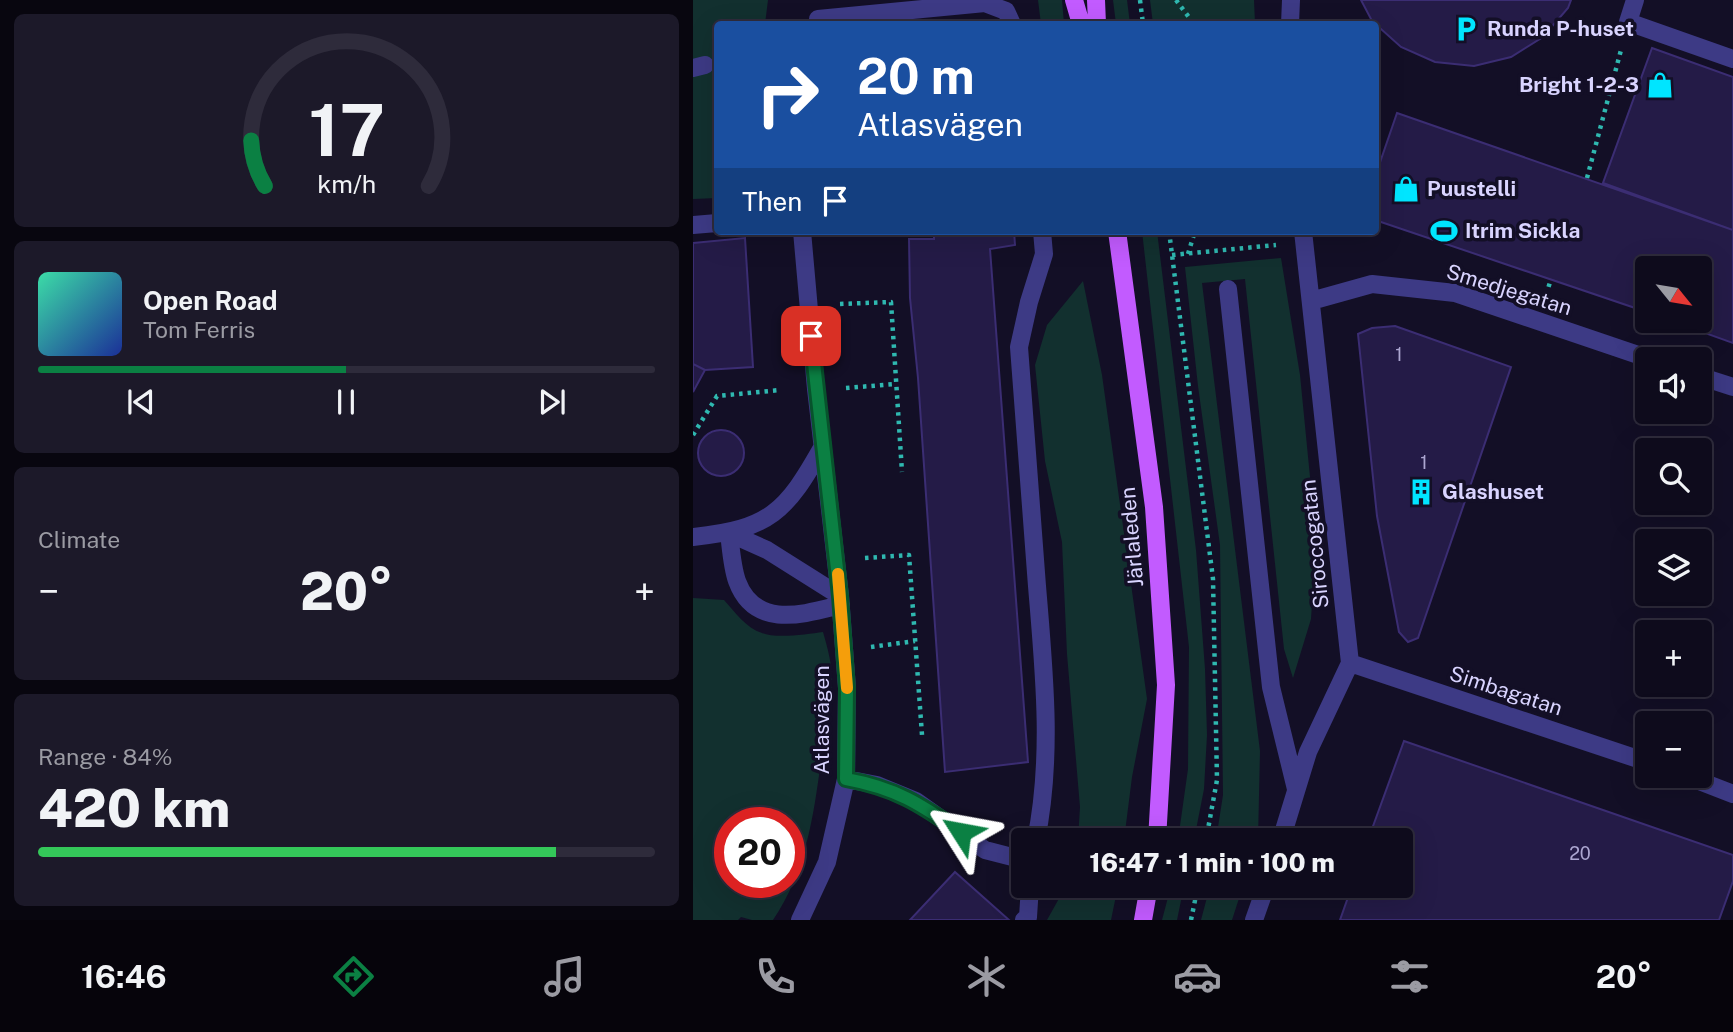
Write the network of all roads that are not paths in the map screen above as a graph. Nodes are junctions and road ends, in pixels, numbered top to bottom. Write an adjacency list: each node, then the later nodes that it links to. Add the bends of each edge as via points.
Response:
1 (817, 0): 6 (street)
2 (1074, 0): 9 (main road)
3 (1096, 0): 10 (main road)
4 (1291, 0): 11 (street)
5 (1635, 0): 12 (street, via 1628,22)
6 (818, 21)
7 (827, 21): 8 (street, via 985,3 1006,11)
8 (1010, 21)
9 (1080, 21)
10 (1097, 21)
11 (1290, 21)
12 (1733, 59)
13 (714, 223): 14 (street)
14 (693, 225)
15 (802, 235): 24 (street, Atlasvägen)
16 (1042, 235): 34 (street, via 1044,254 1019,347 1047,747)
17 (1118, 235): 35 (main road, Järlaleden, via 1154,507 1165,671)
18 (1303, 235): 20 (street, Siroccogatan)
19 (1228, 289): 32 (street, via 1271,687)
20 (1311, 301): 21 (street, Smedjegatan, via 1372,284 1455,293); 28 (street, Siroccogatan)
21 (1635, 354)
22 (1712, 380): 23 (street)
23 (1733, 387)
24 (823, 446): 25 (street, via 793,495 766,520); 27 (street, Atlasvägen)
25 (729, 533): 26 (street); 27 (street, via 767,551); 27 (street, via 737,580 753,603 776,616 790,616)
26 (693, 537)
27 (841, 600): 30 (street, Atlasvägen, via 847,688)
28 (1350, 663): 29 (street, Simbagatan); 32 (street, via 1308,752)
29 (1635, 758)
30 (846, 779): 37 (street, via 877,785 915,802 985,850); 41 (street, Atlasvägen, via 827,862)
31 (1712, 785): 33 (street)
32 (1297, 793): 36 (street)
33 (1733, 793)
34 (1039, 828)
35 (1158, 828)
36 (1285, 828)
37 (1011, 857)
38 (1029, 898): 42 (street)
39 (1147, 898): 43 (main road)
40 (1262, 898): 44 (street)
41 (800, 920)
42 (1024, 920)
43 (1143, 920)
44 (1254, 920)

